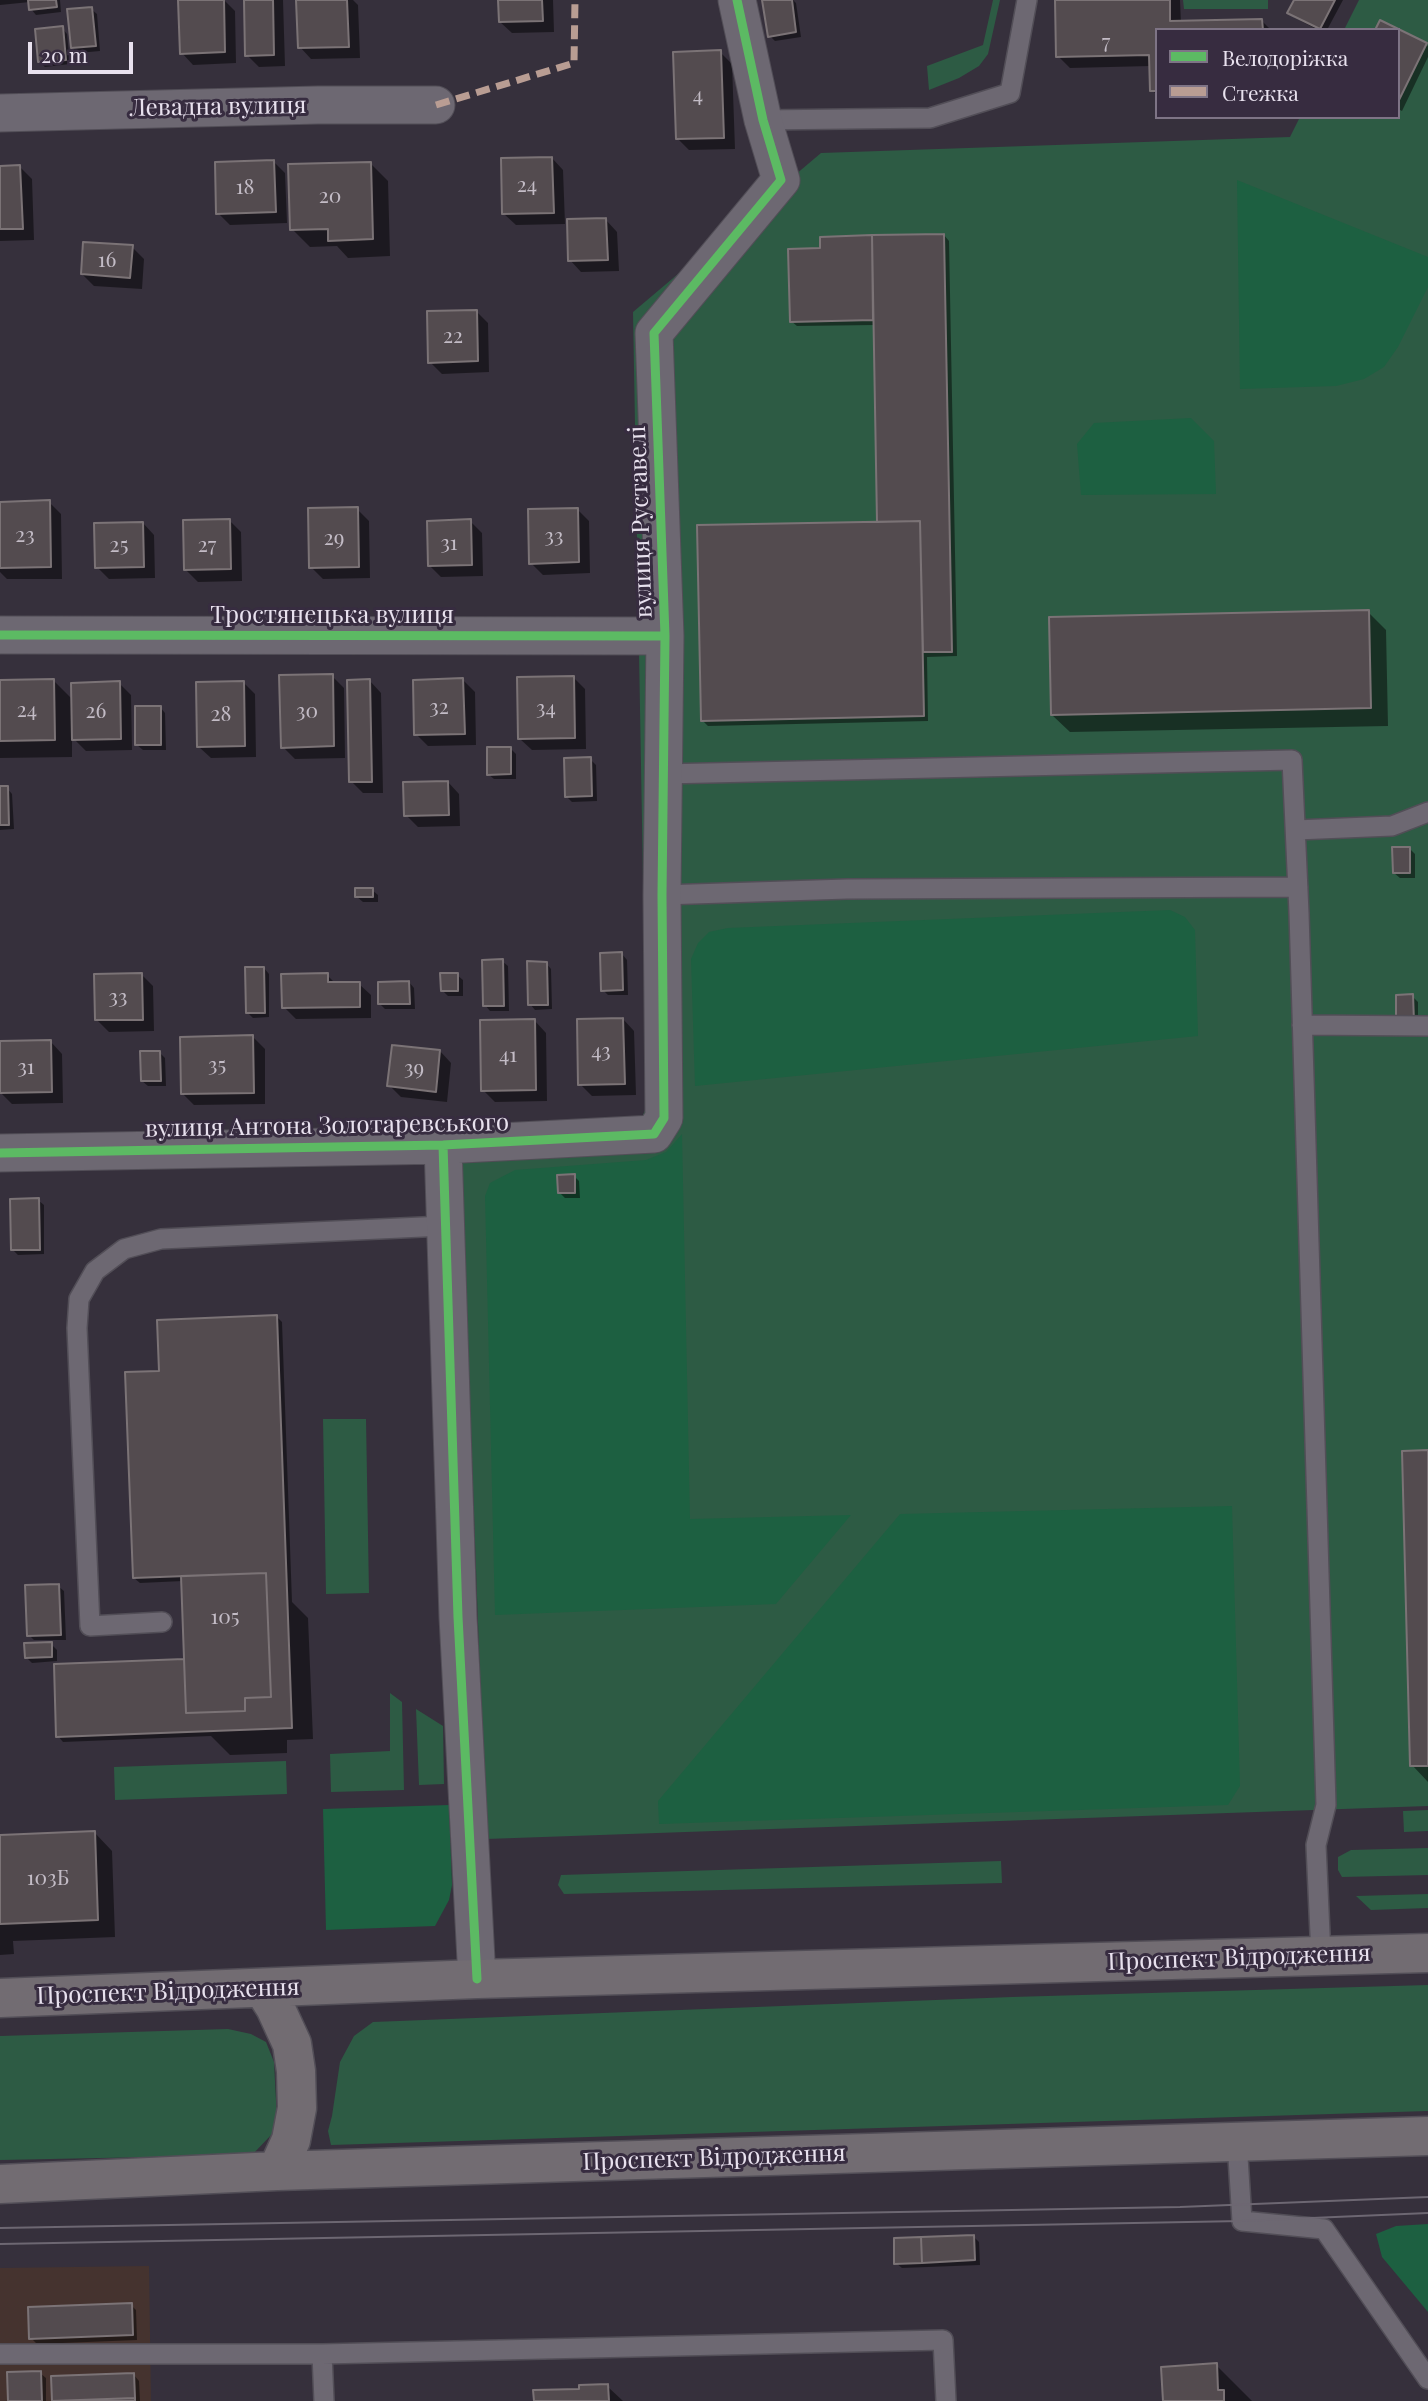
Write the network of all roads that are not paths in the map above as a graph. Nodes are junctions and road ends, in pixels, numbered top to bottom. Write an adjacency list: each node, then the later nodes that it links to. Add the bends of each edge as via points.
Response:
1 (737, 0): 5 (street, вулиця Руставелі)
2 (1027, 0): 5 (lane, via 1010,93 930,118)
3 (436, 105): 4 (street, Левадна вулиця)
4 (0, 113)
5 (763, 120): 7 (street, вулиця Руставелі, via 781,180 654,333)
6 (0, 635): 7 (street, Тростянецька вулиця)
7 (665, 636): 8 (street, вулиця Руставелі)
8 (663, 775): 10 (lane, via 1292,760); 12 (street, вулиця Руставелі)
9 (1428, 812): 10 (lane, via 1392,826)
10 (1296, 830): 11 (lane)
11 (1298, 887): 12 (lane, via 847,889); 13 (lane)
12 (662, 895): 15 (street, вулиця Руставелі, via 664,1118)
13 (1302, 1025): 14 (lane); 21 (lane, via 1326,1805 1316,1845)
14 (1428, 1027)
15 (654, 1134): 16 (street, вулиця Антона Золотаревського)
16 (443, 1145): 17 (street, вулиця Антона Золотаревського); 18 (street)
17 (0, 1153)
18 (444, 1226): 19 (lane, via 161,1239 124,1249 95,1271 79,1299 77,1328 90,1626); 22 (street)
19 (162, 1622)
20 (1428, 1953): 21 (main road, Проспект Відродження)
21 (1321, 1956): 22 (main road, Проспект Відродження)
22 (477, 1979): 23 (main road, Проспект Відродження)
23 (262, 1988): 24 (main road, Проспект Відродження); 27 (main road, via 292,2044 296,2071 297,2108 291,2140)
24 (0, 1998)
25 (1428, 2136): 26 (main road, Проспект Відродження)
26 (1237, 2141): 27 (main road, Проспект Відродження); 31 (lane, via 1242,2221 1324,2229)
27 (277, 2171): 28 (main road, Проспект Відродження)
28 (0, 2184)
29 (0, 2354): 30 (lane)
30 (322, 2354): 32 (lane); 33 (lane, via 943,2340)
31 (1428, 2379)
32 (324, 2401)
33 (946, 2401)

